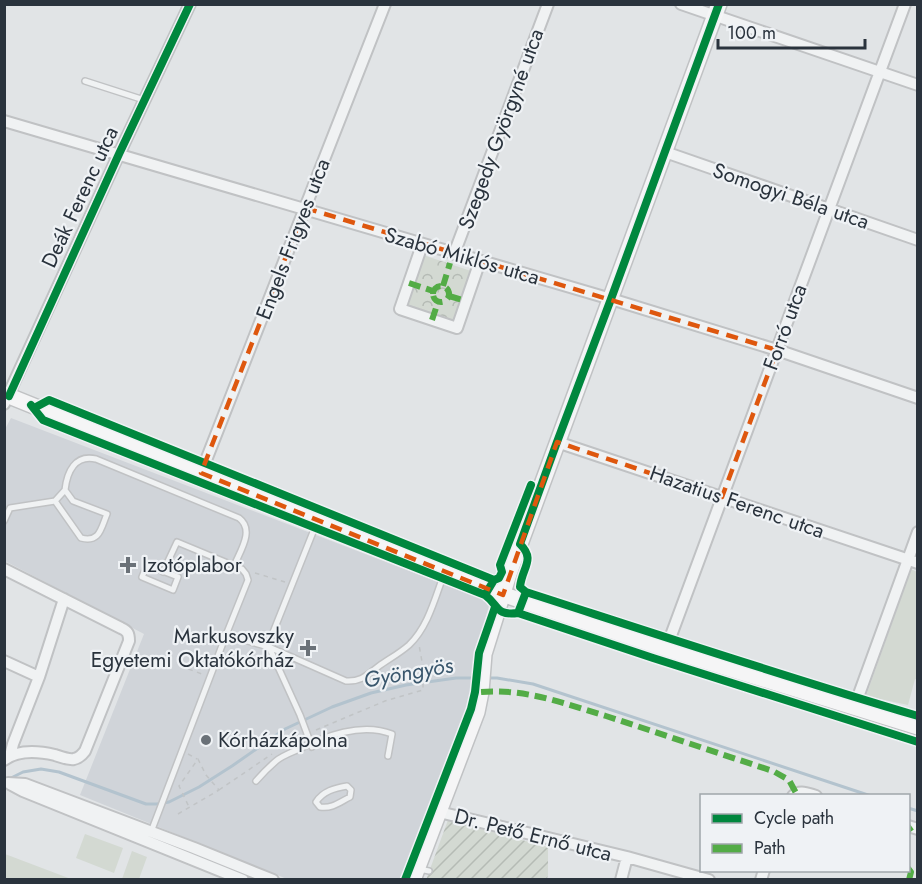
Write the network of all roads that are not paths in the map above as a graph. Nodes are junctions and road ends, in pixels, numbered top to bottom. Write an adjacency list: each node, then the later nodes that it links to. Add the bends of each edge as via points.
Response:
1 (190, 4): 10 (street, Deák Ferenc utca)
2 (385, 4): 14 (street, Engels Frigyes utca)
3 (548, 4): 18 (street, Szegedy Györgyné utca)
4 (681, 4): 6 (street)
5 (905, 4): 7 (street, Forró utca)
6 (717, 10): 7 (street); 12 (street)
7 (880, 72): 9 (street); 15 (street, Forró utca)
8 (85, 81): 10 (lane)
9 (918, 85)
10 (144, 100): 13 (street, Deák Ferenc utca)
11 (4, 121): 13 (street, Szabó Miklós utca)
12 (665, 152): 15 (street, Somogyi Béla utca); 20 (street)
13 (119, 154): 14 (street, Szabó Miklós utca); 22 (street, Deák Ferenc utca)
14 (305, 208): 17 (street, Szabó Miklós utca); 25 (street, Engels Frigyes utca)
15 (829, 209): 16 (street, Somogyi Béla utca); 21 (street, Forró utca)
16 (918, 240)
17 (422, 244): 18 (street, Szabó Miklós utca); 19 (street, via 400,309 457,328)
18 (454, 254): 19 (street, Szabó Miklós utca)
19 (480, 261): 20 (street, Szabó Miklós utca)
20 (611, 299): 21 (street, Szabó Miklós utca); 24 (street)
21 (777, 350): 23 (street, Szabó Miklós utca); 27 (street, Forró utca)
22 (6, 398): 25 (street)
23 (918, 398)
24 (557, 442): 27 (street, Hazatius Ferenc utca); 37 (street)
25 (201, 473): 29 (street)
26 (64, 490): 28 (lane); 28 (lane, via 73,501 106,514 98,536 81,538); 33 (lane, via 72,467 89,457 239,519 247,528)
27 (722, 497): 32 (street, Hazatius Ferenc utca); 41 (street, Forró utca)
28 (55, 501): 30 (lane, via 10,508)
29 (318, 520): 36 (street); 40 (lane)
30 (4, 521)
31 (918, 532): 32 (street)
32 (913, 562): 44 (street)
33 (234, 566): 35 (lane, via 177,542); 39 (lane, via 242,569 248,580)
34 (4, 569): 38 (street)
35 (163, 572): 35 (lane, via 147,565 142,578 173,590 178,577)
36 (445, 572): 37 (street); 40 (lane, via 426,620 409,645 355,682)
37 (503, 595): 41 (street); 54 (street, via 484,654 477,712)
38 (64, 598): 43 (street); 48 (street, via 126,631 129,641 81,756 69,759 25,752)
39 (226, 635): 40 (lane); 55 (lane)
40 (269, 647): 46 (lane)
41 (666, 649): 44 (street)
42 (4, 661): 43 (street)
43 (39, 678): 48 (street)
44 (855, 708): 45 (street)
45 (918, 727)
46 (312, 745): 47 (lane, via 359,729 382,730 392,734); 49 (lane, via 276,761)
47 (388, 756)
48 (7, 758)
49 (255, 781)
50 (6, 782): 55 (street, via 25,784)
51 (331, 790): 51 (lane, via 316,802 320,807 328,808 350,797 347,786)
52 (794, 794): 53 (street)
53 (812, 794)
54 (439, 812): 57 (street, Dr. Pető Ernő utca); 58 (street)
55 (149, 836): 56 (street)
56 (192, 853): 59 (street); 60 (street)
57 (627, 857): 61 (street); 62 (street, Dr. Pető Ernő utca)
58 (420, 873)
59 (243, 879)
60 (273, 879)
61 (621, 879)
62 (708, 879)

